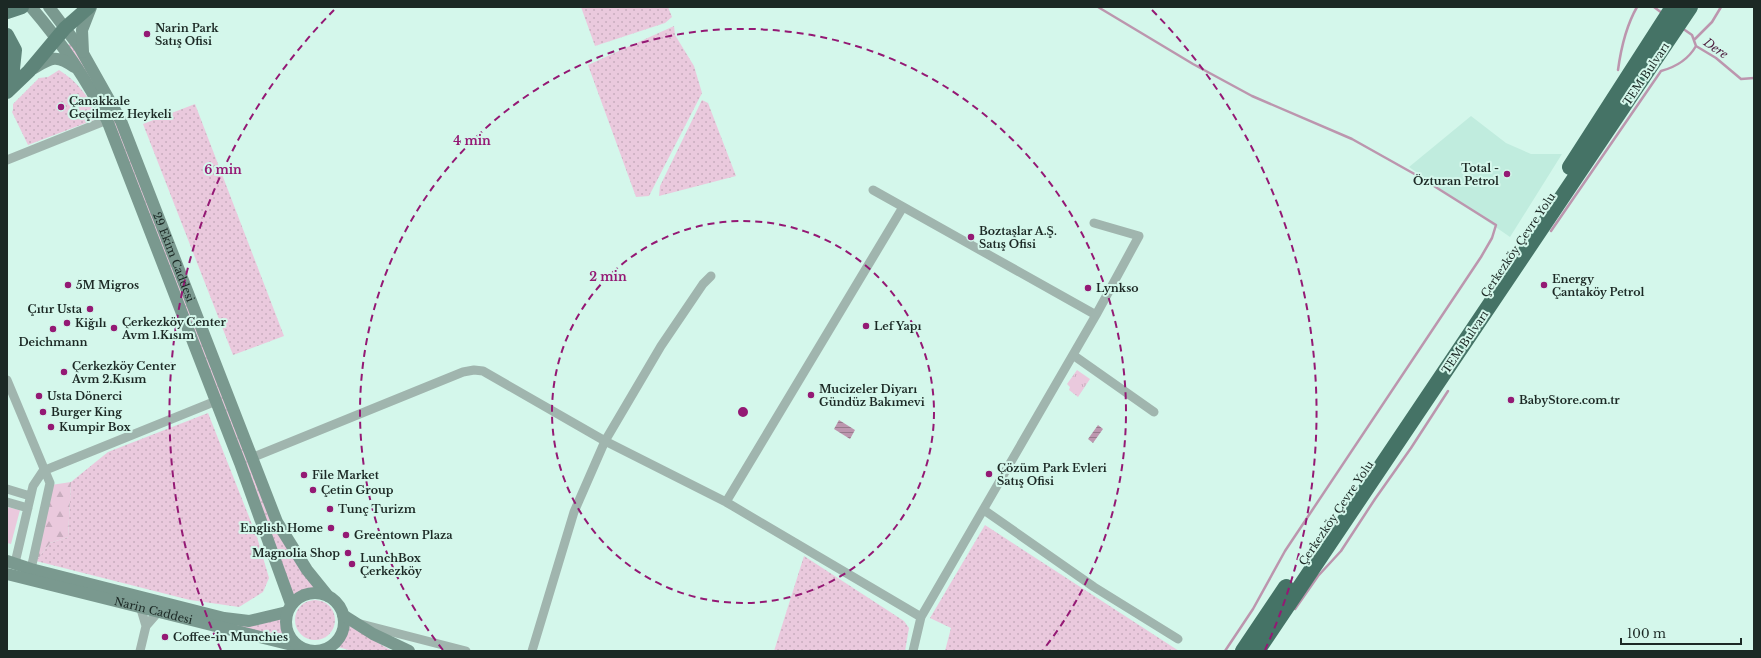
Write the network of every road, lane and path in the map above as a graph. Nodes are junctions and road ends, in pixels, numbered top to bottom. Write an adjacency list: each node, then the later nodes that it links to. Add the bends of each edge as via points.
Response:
1 (22, 7): 6 (main road)
2 (31, 7): 8 (main road)
3 (49, 7): 8 (main road)
4 (90, 7): 8 (main road); 10 (main road, via 82,30)
5 (1683, 9): 7 (highway, Çerkezköy Çevre Yolu)
6 (7, 12)
7 (1666, 31): 53 (highway, Çerkezköy Çevre Yolu, via 1572,164); 54 (highway, TEM Bulvarı)
8 (61, 33): 10 (main road, 29 Ekim Caddesi); 11 (main road, 29 Ekim Caddesi); 12 (main road)
9 (7, 35): 13 (main road, via 15,50)
10 (84, 55): 26 (main road, 29 Ekim Caddesi, via 121,121)
11 (78, 69): 12 (main road, via 56,58); 14 (main road, 29 Ekim Caddesi)
12 (29, 71): 13 (main road)
13 (9, 90)
14 (107, 120): 15 (street); 23 (main road, 29 Ekim Caddesi)
15 (7, 160)
16 (873, 190): 17 (street)
17 (903, 206): 20 (street); 31 (street)
18 (1094, 223): 20 (street, via 1138,236)
19 (711, 276): 25 (street, via 661,346)
20 (1096, 315): 21 (street)
21 (1073, 355): 24 (street); 33 (street)
22 (7, 380): 27 (street)
23 (216, 401): 27 (street); 39 (main road, 29 Ekim Caddesi)
24 (1154, 412)
25 (605, 441): 26 (street, via 483,371 474,370 463,372); 31 (street); 51 (street, via 574,512)
26 (251, 458): 37 (main road, 29 Ekim Caddesi, via 277,522 307,570)
27 (43, 471): 29 (street); 35 (street, via 50,483)
28 (7, 489): 29 (street)
29 (28, 496): 32 (street)
30 (7, 502): 32 (street)
31 (726, 502): 42 (street)
32 (28, 508): 34 (street)
33 (984, 510): 42 (street); 45 (street, via 1094,587)
34 (11, 562): 35 (main road, Narin Caddesi)
35 (31, 570): 39 (main road, Narin Caddesi, via 224,618 249,621)
36 (7, 574): 38 (main road, Narin Caddesi)
37 (328, 596): 39 (main road, via 312,593 304,595); 41 (main road, via 340,607)
38 (140, 606): 40 (main road, Narin Caddesi); 44 (street)
39 (289, 608): 46 (main road, via 286,624 289,636)
40 (160, 611): 44 (street); 46 (main road, Narin Caddesi)
41 (343, 615): 43 (main road); 48 (main road, via 343,628 338,639 328,647)
42 (921, 617): 52 (street)
43 (353, 622): 49 (main road); 50 (street)
44 (146, 626): 47 (street)
45 (1178, 639)
46 (300, 647): 48 (main road)
47 (140, 651)
48 (316, 651)
49 (409, 651)
50 (466, 651)
51 (532, 651)
52 (913, 651)
53 (1243, 651)
54 (1257, 651)

